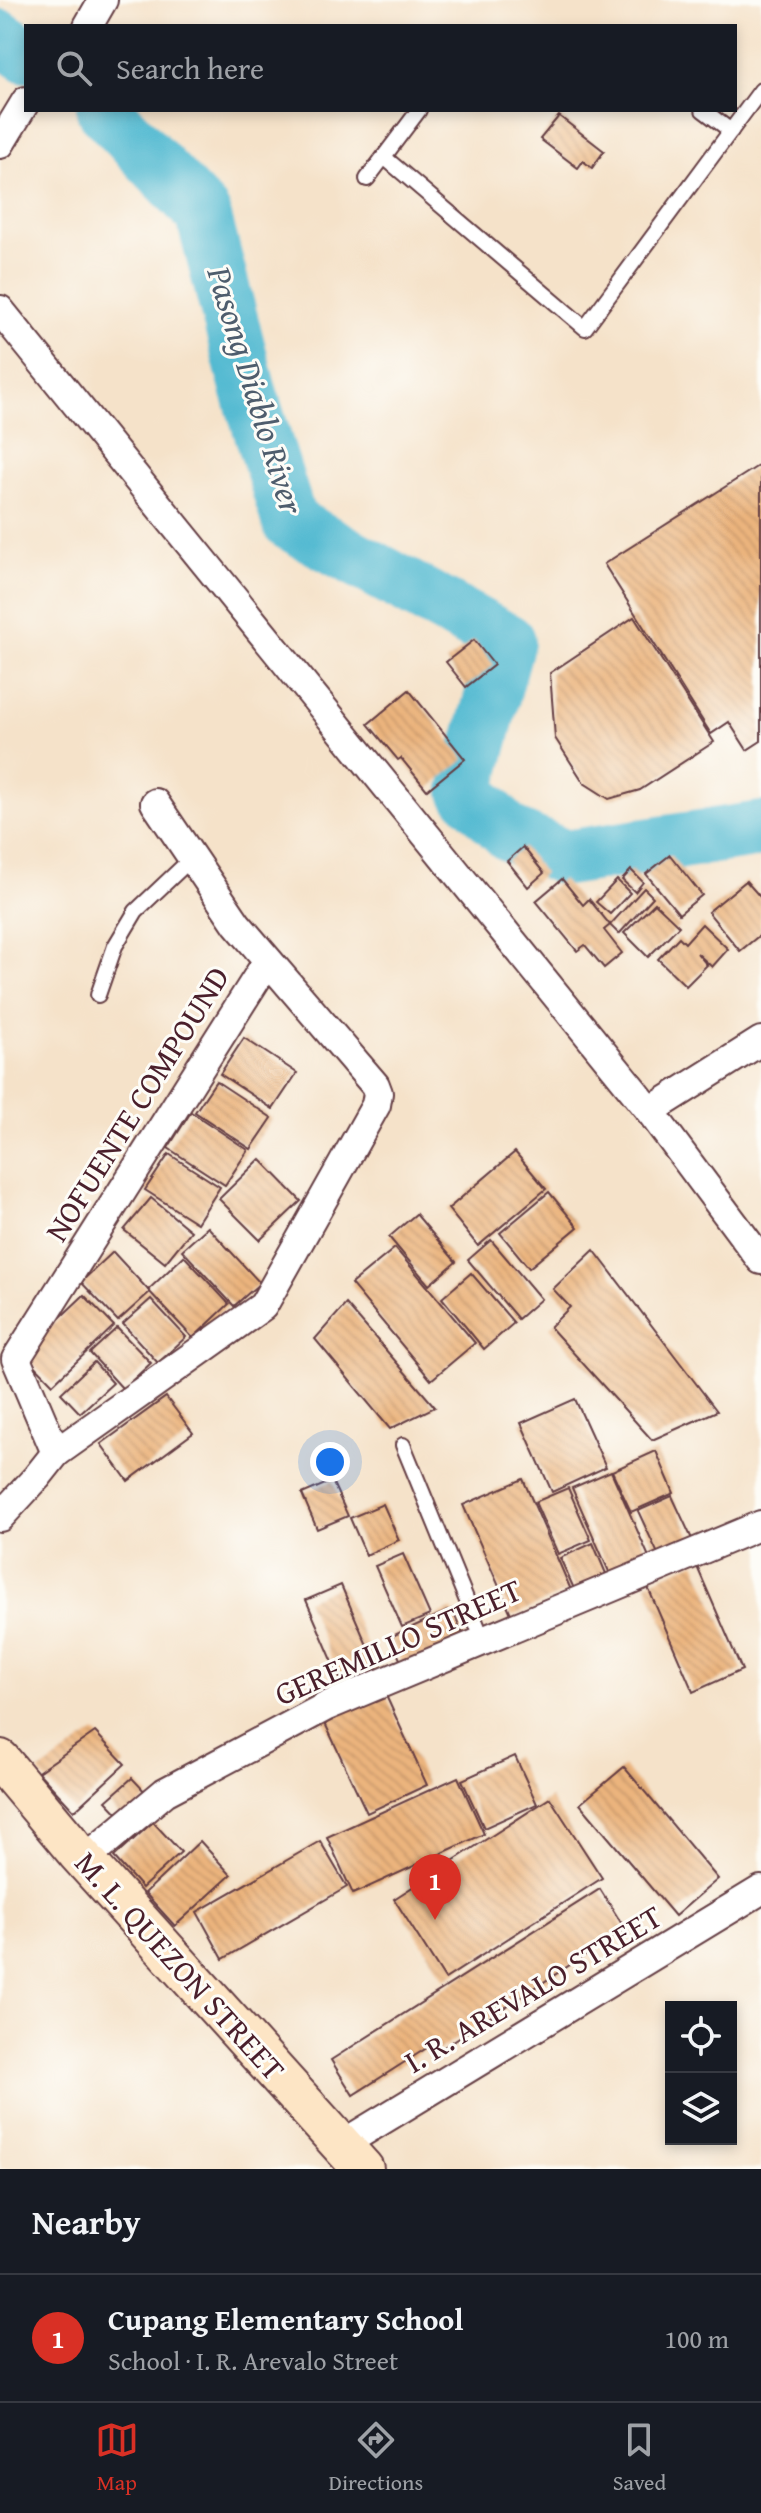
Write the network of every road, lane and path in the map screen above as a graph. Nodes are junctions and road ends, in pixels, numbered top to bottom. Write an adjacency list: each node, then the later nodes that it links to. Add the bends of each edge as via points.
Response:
1 (103, 0): 2 (street)
2 (89, 24)
3 (761, 90): 7 (lane)
4 (24, 104): 8 (street)
5 (418, 112): 9 (lane)
6 (706, 112): 7 (lane)
7 (731, 131): 9 (lane, via 585,328)
8 (0, 144)
9 (384, 157): 10 (lane)
10 (367, 179)
11 (0, 310): 17 (street)
12 (155, 803): 13 (street)
13 (193, 857): 14 (street); 15 (lane, via 136,911 115,946)
14 (267, 962): 20 (street, NOFUENTE COMPOUND, via 16,1359); 20 (street, via 375,1085 376,1105 263,1306)
15 (98, 995)
16 (761, 1041): 17 (street)
17 (650, 1111): 18 (street)
18 (761, 1260)
19 (403, 1445): 23 (lane)
20 (56, 1453): 21 (street)
21 (0, 1517)
22 (761, 1525): 23 (street, GEREMILLO STREET)
23 (483, 1640): 25 (street, GEREMILLO STREET, via 327,1706 165,1792)
24 (0, 1760): 25 (main road, M. L. QUEZON STREET)
25 (84, 1860): 27 (main road, M. L. QUEZON STREET)
26 (761, 1890): 27 (street, I. R. AREVALO STREET)
27 (352, 2157)

